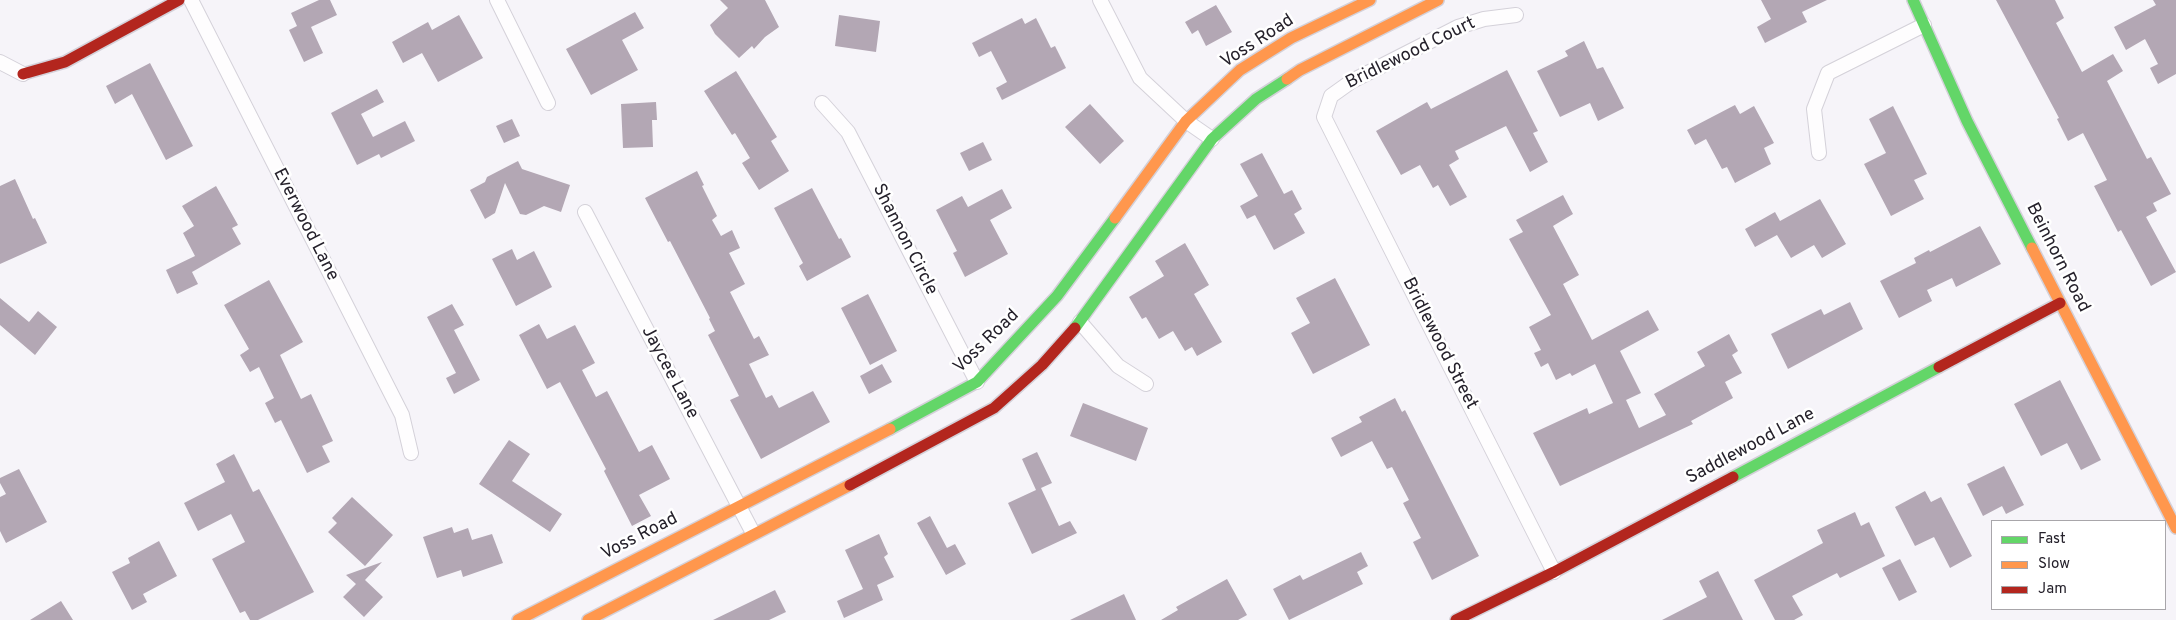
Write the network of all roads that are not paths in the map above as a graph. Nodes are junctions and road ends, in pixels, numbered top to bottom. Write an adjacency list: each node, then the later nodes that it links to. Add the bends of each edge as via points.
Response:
1 (179, 0): 11 (main road, via 65,62)
2 (191, 0): 25 (street, Everwood Lane, via 402,415)
3 (497, 0): 12 (street)
4 (1100, 0): 15 (street, via 1140,78)
5 (1370, 0): 15 (main road, Voss Road, via 1291,38 1240,70)
6 (1438, 0): 16 (main road, via 1300,70 1256,99)
7 (1913, 0): 9 (main road, Beinhorn Road)
8 (1516, 15): 14 (street, Bridlewood Court, via 1484,18 1458,27 1352,81 1331,96)
9 (1924, 25): 17 (street, via 1828,73 1814,109); 19 (main road, Beinhorn Road, via 1967,121)
10 (0, 62): 11 (street)
11 (23, 74)
12 (548, 103)
13 (822, 103): 21 (street, Shannon Circle, via 848,132)
14 (1324, 117): 29 (street, Bridlewood Street)
15 (1186, 121): 16 (street); 21 (main road, Voss Road, via 1057,296)
16 (1212, 139): 20 (main road)
17 (1819, 153)
18 (586, 212): 26 (street, Jaycee Lane)
19 (2060, 303): 27 (main road, Beinhorn Road); 29 (main road, Saddlewood Lane)
20 (1080, 322): 22 (street, via 1118,366); 24 (main road, via 1042,365 994,408)
21 (977, 382): 23 (main road, Voss Road)
22 (1146, 384)
23 (939, 412): 24 (main road); 26 (main road, Voss Road)
24 (950, 433): 28 (main road)
25 (411, 453)
26 (739, 505): 28 (street, Jaycee Lane); 30 (main road, Voss Road)
27 (2176, 528)
28 (753, 533): 32 (main road)
29 (1554, 572): 33 (main road, Saddlewood Lane)
30 (574, 607): 31 (main road, Voss Road)
31 (518, 620)
32 (588, 620)
33 (1456, 620)

